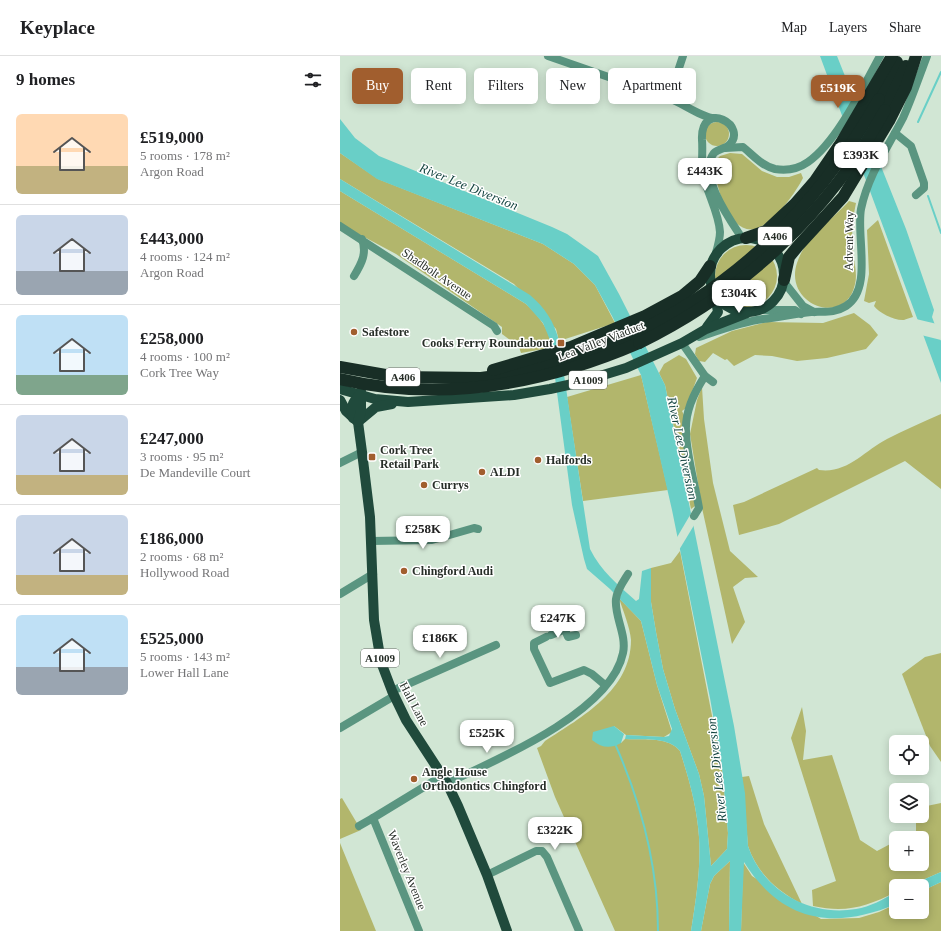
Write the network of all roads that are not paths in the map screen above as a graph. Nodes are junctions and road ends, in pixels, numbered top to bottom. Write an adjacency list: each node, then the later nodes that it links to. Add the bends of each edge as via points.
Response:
1 (548, 56): 10 (street)
2 (683, 56): 9 (street)
3 (880, 56): 18 (street)
4 (892, 56): 12 (highway)
5 (900, 56): 12 (highway, Lea Valley Viaduct / A406)
6 (910, 56): 12 (highway, Lea Valley Viaduct / A406)
7 (916, 56): 12 (highway, via 906,87)
8 (927, 56): 17 (street, Advent Way)
9 (679, 68)
10 (608, 77)
11 (682, 104): 13 (street)
12 (882, 105): 18 (highway); 27 (highway, via 855,177 843,197 789,257); 39 (highway, Lea Valley Viaduct / A406, bridge, via 819,190 765,246 720,283 674,312 617,341)
13 (696, 110): 14 (street, via 709,118); 15 (street, via 703,125)
14 (714, 118): 15 (street, via 709,120); 16 (street, via 729,122)
15 (702, 131): 20 (street, via 705,143 709,147); 25 (street, via 703,172 720,232)
16 (733, 131): 19 (street, via 741,140); 20 (street, via 732,141)
17 (895, 133): 21 (street, via 911,146 924,184 924,188); 30 (street, Advent Way, via 869,182 862,207 862,273 858,291 850,303 838,311)
18 (837, 139): 19 (street, via 807,163 788,170 764,165); 24 (highway, via 814,181 776,223 766,232)
19 (743, 147): 20 (street)
20 (722, 149): 24 (street, via 716,151 711,161 716,195)
21 (916, 195)
22 (340, 226): 23 (street, Shadbolt Avenue)
23 (362, 238): 26 (street, via 364,256); 34 (street, Shadbolt Avenue, via 494,326)
24 (744, 238): 25 (main road, via 726,245); 27 (main road, via 761,241 771,247 782,262)
25 (713, 261): 28 (main road, via 710,283); 39 (highway, A406, via 694,286 660,309 595,338 545,355)
26 (354, 276)
27 (784, 281): 29 (main road, via 777,297); 30 (street, via 803,306)
28 (715, 295): 31 (main road, via 730,309); 33 (main road, A1009, via 718,312)
29 (760, 310): 31 (main road); 32 (street, via 795,310)
30 (814, 312): 32 (street, Advent Way)
31 (747, 313): 33 (main road, A1009)
32 (801, 314): 35 (street, Advent Way, via 749,322)
33 (706, 329): 35 (main road, A1009)
34 (496, 331)
35 (684, 342): 37 (street); 39 (main road, A1009, via 626,368 577,383)
36 (340, 367): 39 (highway, A406, via 397,377 467,377)
37 (705, 376): 40 (street); 50 (street, via 694,396 686,431 699,508)
38 (340, 379): 39 (highway, A406, via 378,387 417,390 472,389)
39 (506, 381): 45 (main road, A1009)
40 (713, 382)
41 (340, 385): 43 (main road)
42 (340, 389): 43 (main road)
43 (360, 393): 45 (main road, A1009); 46 (main road); 47 (main road, Hall Lane / A1009, via 351,412)
44 (340, 400): 47 (main road, via 343,408)
45 (441, 401): 46 (main road, A1009)
46 (408, 402): 47 (main road, A1009, via 376,407)
47 (355, 420): 48 (main road, Hall Lane / A1009)
48 (362, 452): 49 (street); 52 (main road, Hall Lane / A1009)
49 (340, 463)
50 (694, 516)
51 (478, 529): 52 (street, via 432,540)
52 (371, 541): 53 (main road, Hall Lane / A1009)
53 (374, 574): 55 (street); 61 (main road, Hall Lane / A1009, via 376,639 381,662)
54 (628, 574): 60 (street, via 616,597 624,648 617,672)
55 (340, 594)
56 (557, 611): 57 (street)
57 (565, 629): 58 (street, via 569,638); 60 (street, via 534,643 534,649 549,682 553,684 584,670)
58 (576, 635)
59 (496, 645): 61 (street)
60 (605, 686): 63 (street, via 576,713 541,737 502,758)
61 (393, 694): 62 (street); 63 (main road, Hall Lane / A1009, via 409,725)
62 (340, 728)
63 (444, 780): 64 (street); 66 (main road, Hall Lane / A1009)
64 (373, 818): 65 (street); 67 (street, Waverley Avenue)
65 (359, 826)
66 (488, 875): 68 (main road, Hall Lane / A1009); 69 (street, via 536,851 542,851 547,856)
67 (419, 931)
68 (507, 931)
69 (579, 931)

